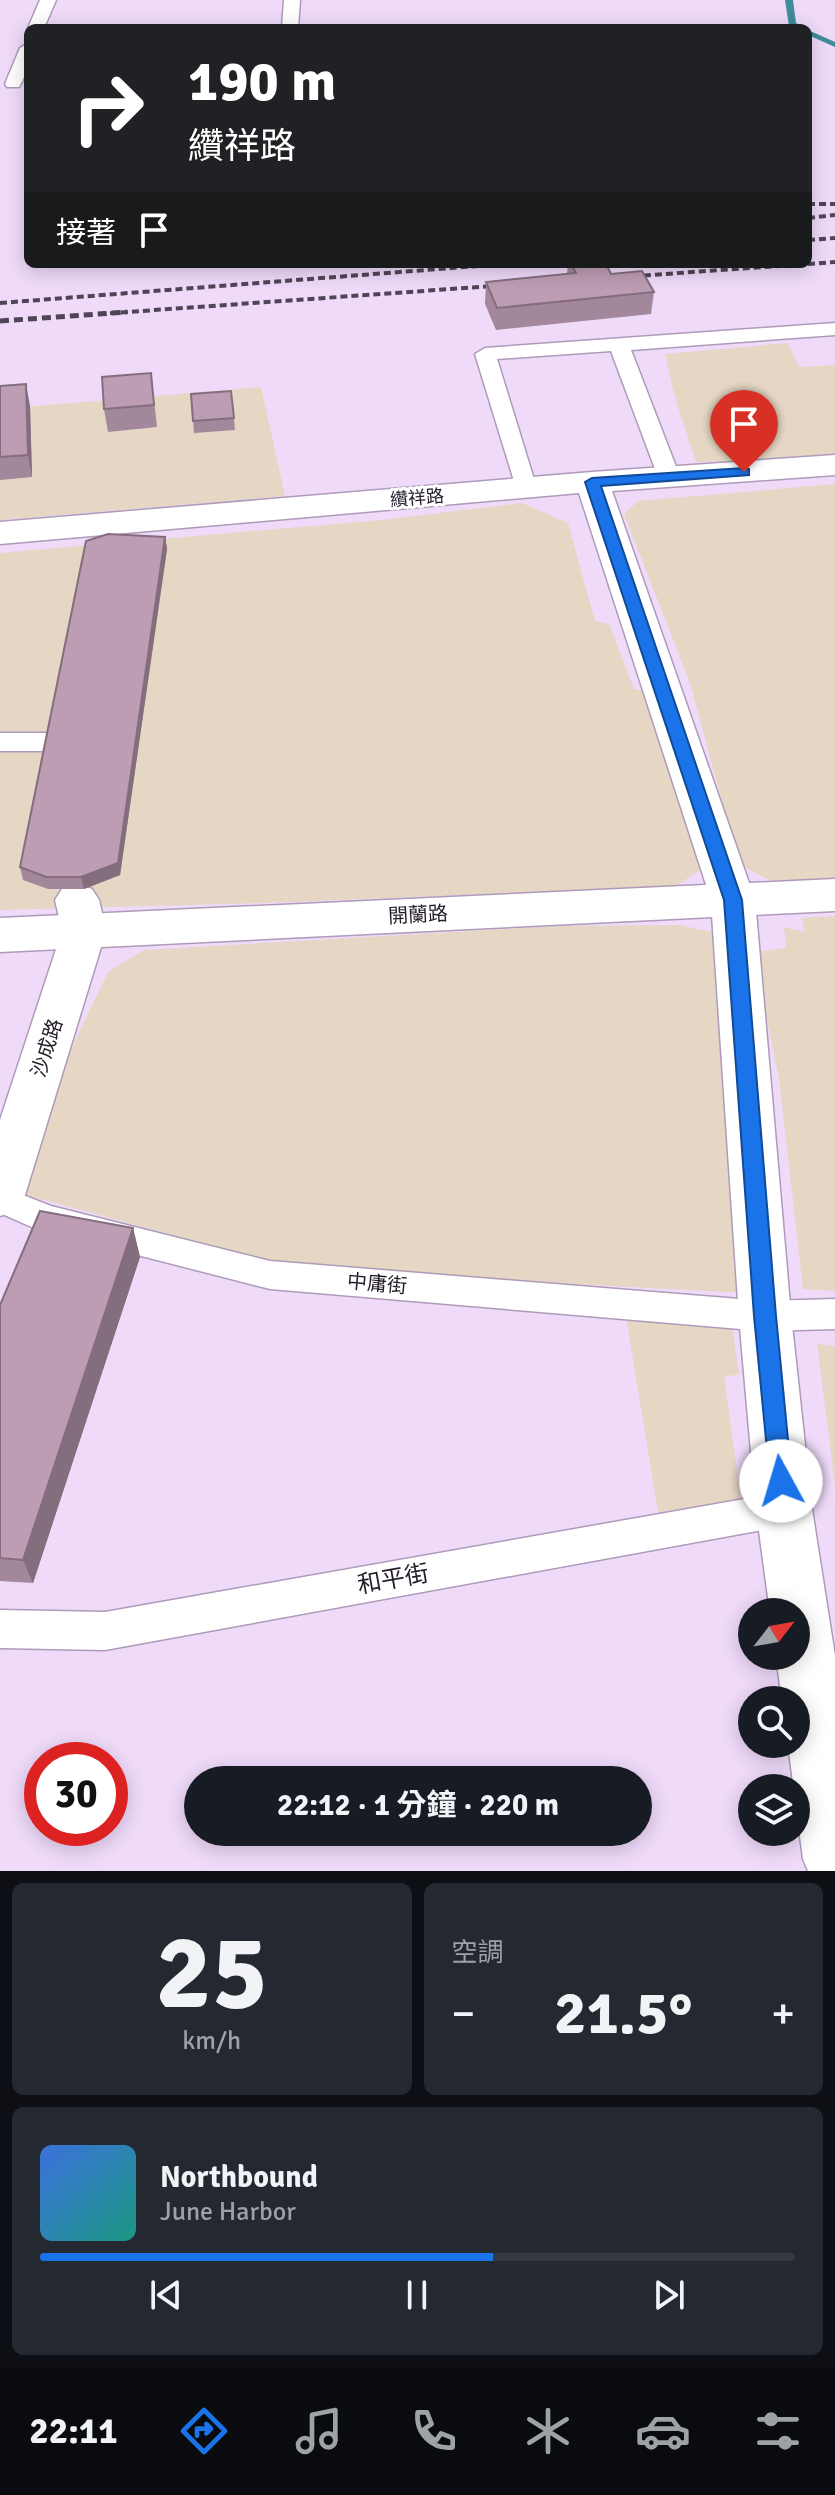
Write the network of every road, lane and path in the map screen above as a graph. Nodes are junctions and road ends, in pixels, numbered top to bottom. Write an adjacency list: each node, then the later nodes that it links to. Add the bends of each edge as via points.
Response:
1 (48, 0): 3 (lane)
2 (292, 0): 4 (lane)
3 (38, 24)
4 (290, 24)
5 (23, 50): 6 (lane)
6 (13, 84)
7 (835, 329): 8 (lane)
8 (619, 345): 10 (lane); 12 (lane, via 485,354)
9 (835, 465): 10 (street, 纘祥路)
10 (669, 477): 11 (street, 纘祥路)
11 (592, 482): 12 (street, 纘祥路); 17 (street)
12 (526, 489): 13 (street, 纘祥路, via 128,531)
13 (0, 533)
14 (0, 742): 15 (lane)
15 (98, 743)
16 (835, 895): 17 (street, 開蘭路)
17 (733, 900): 18 (street, 開蘭路); 22 (street)
18 (81, 916): 19 (street, 開蘭路); 20 (street, 沙成路)
19 (0, 935)
20 (0, 1197): 22 (lane, 中庸街, via 47,1219 270,1275)
21 (835, 1314): 22 (lane)
22 (765, 1316): 23 (street)
23 (784, 1509): 24 (lane, 和平街, via 105,1631); 25 (street)
24 (0, 1629)
25 (835, 1859)

